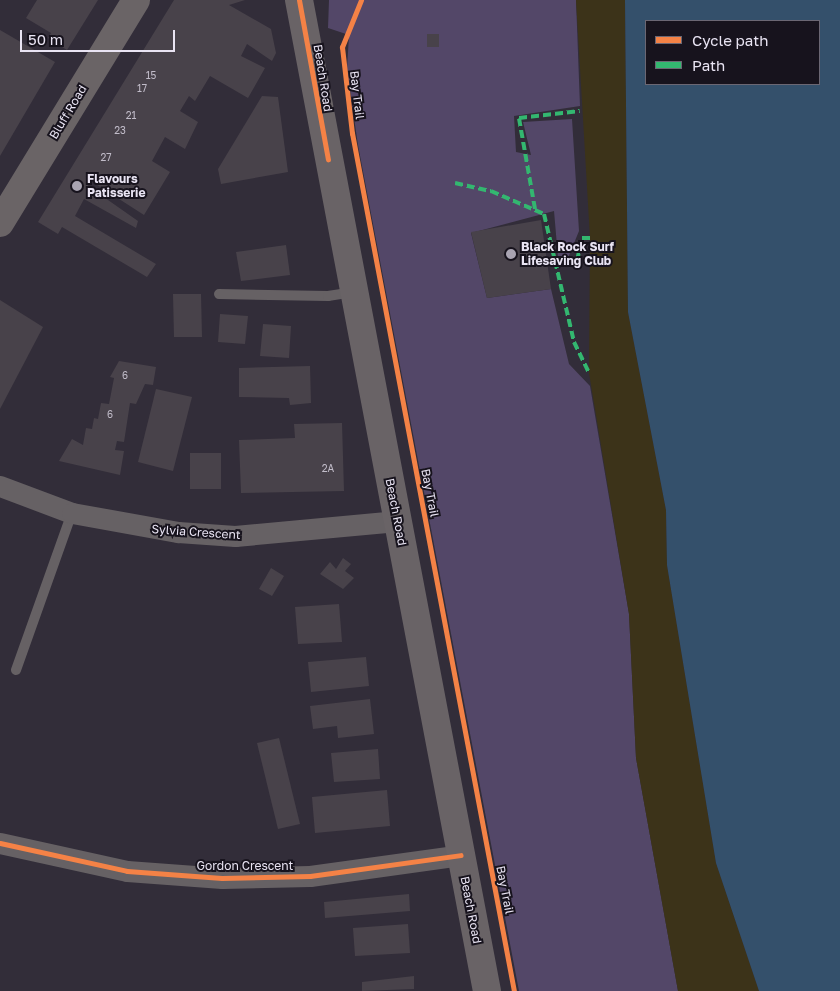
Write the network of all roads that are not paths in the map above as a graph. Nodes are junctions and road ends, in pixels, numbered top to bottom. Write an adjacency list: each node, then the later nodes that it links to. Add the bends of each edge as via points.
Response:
1 (136, 0): 5 (main road, Bluff Road)
2 (299, 0): 4 (main road, Beach Road)
3 (314, 0): 4 (main road, Beach Road)
4 (306, 33): 6 (main road, Beach Road)
5 (3, 213)
6 (355, 292): 7 (lane, via 328,296); 10 (main road, Beach Road)
7 (219, 294)
8 (0, 486): 9 (street, Sylvia Crescent)
9 (72, 513): 10 (street, Sylvia Crescent, via 139,528 235,536); 11 (lane)
10 (397, 521): 13 (main road, Beach Road)
11 (16, 670)
12 (0, 843): 13 (street, Gordon Crescent, via 127,871 222,878 310,876)
13 (461, 855): 14 (main road, Beach Road)
14 (487, 991)

